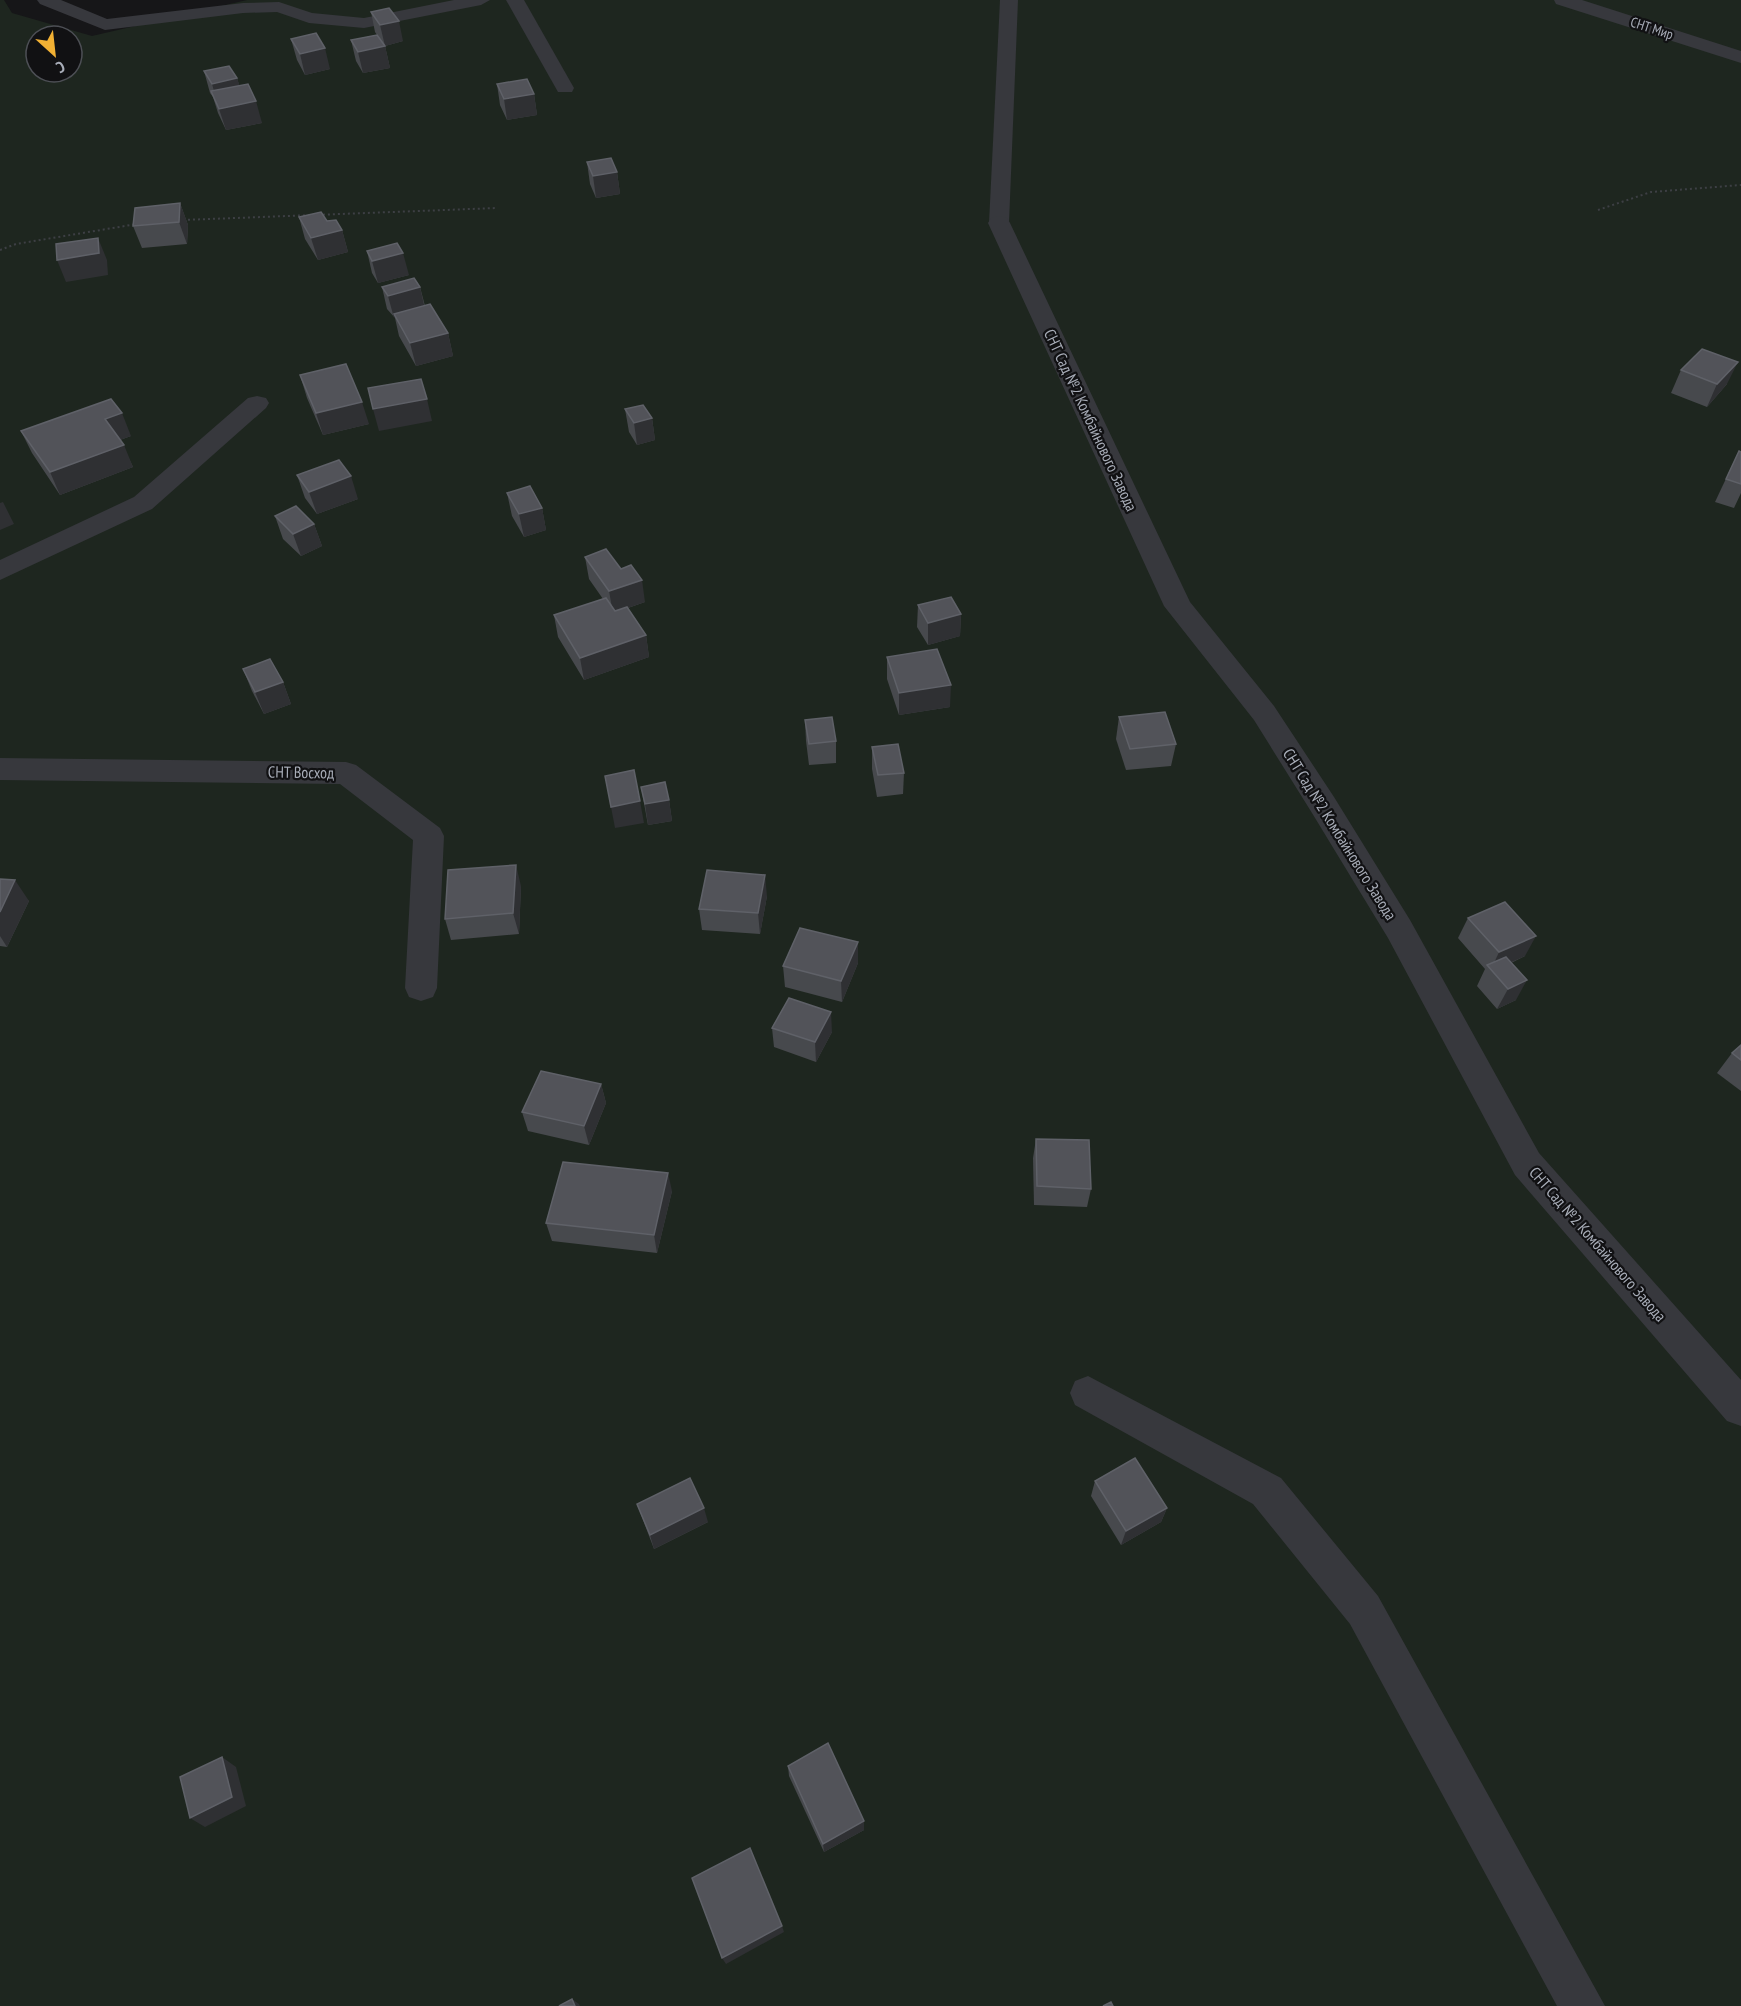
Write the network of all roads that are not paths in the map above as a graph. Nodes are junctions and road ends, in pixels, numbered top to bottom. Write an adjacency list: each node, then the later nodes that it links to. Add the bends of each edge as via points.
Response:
1 (46, 0): 2 (lane, via 105,25 279,7 309,18 364,23)
2 (481, 0)
3 (515, 0): 7 (lane)
4 (1009, 0): 8 (lane)
5 (1563, 0): 6 (street, СНТ Мир)
6 (1741, 57)
7 (566, 88)
8 (999, 223): 14 (street, СНТ Сад №2 Комбайнового Завода, via 1178,606 1264,713 1323,805 1399,929 1527,1164)
9 (257, 403): 10 (street, via 144,503)
10 (0, 571)
11 (0, 769): 12 (street, СНТ Восход, via 346,773 429,836)
12 (421, 988)
13 (1088, 1393): 15 (lane, via 1267,1491 1364,1610)
14 (1741, 1408)
15 (1582, 2006)

